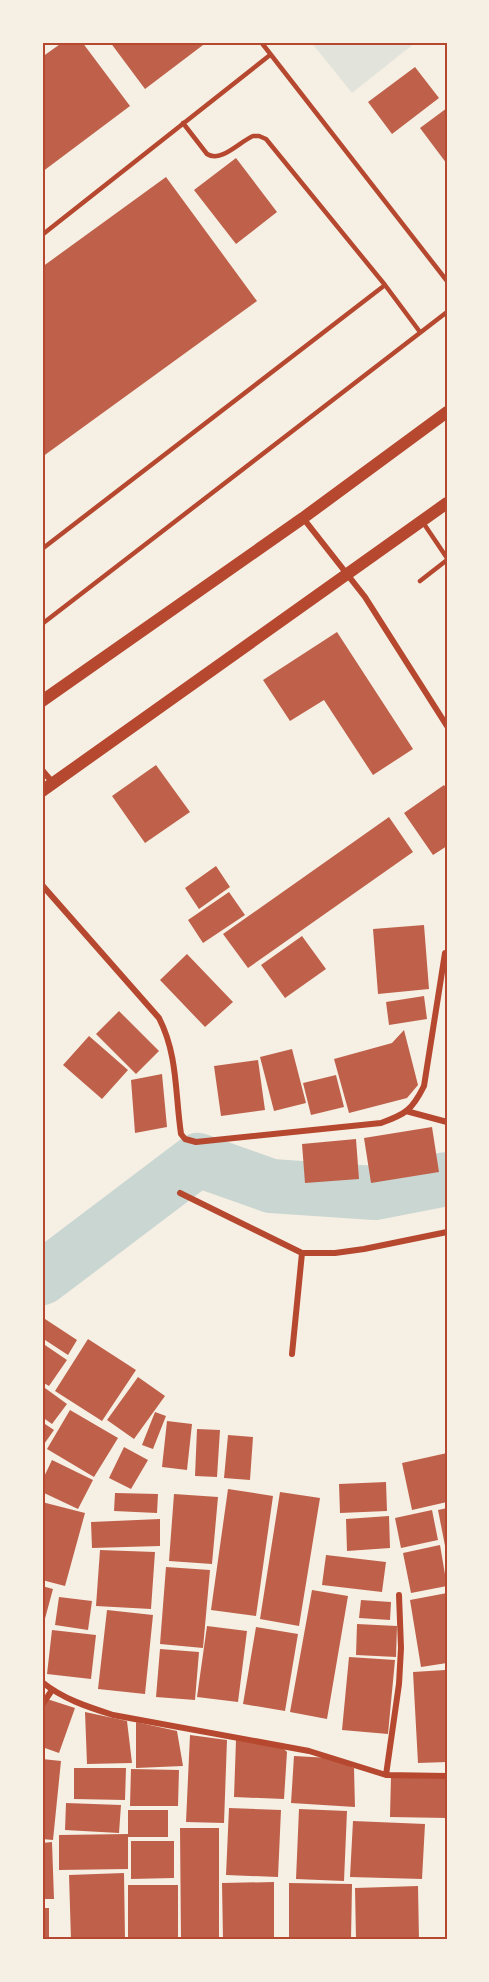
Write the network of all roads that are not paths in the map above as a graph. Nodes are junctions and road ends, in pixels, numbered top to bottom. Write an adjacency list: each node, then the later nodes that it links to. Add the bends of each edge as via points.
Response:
1 (261, 42): 2 (lane)
2 (270, 55): 3 (lane); 5 (lane)
3 (183, 123): 4 (lane); 6 (lane, via 212,157 219,157 253,136 266,139)
4 (42, 235)
5 (447, 280)
6 (385, 285): 8 (lane); 13 (lane)
7 (447, 312): 8 (lane)
8 (420, 332): 17 (lane)
9 (447, 412): 11 (main road)
10 (447, 503): 12 (main road)
11 (303, 518): 15 (street); 18 (main road)
12 (422, 521): 14 (lane); 15 (main road)
13 (42, 549)
14 (447, 559): 16 (lane)
15 (348, 575): 19 (street); 21 (main road)
16 (420, 581)
17 (42, 624)
18 (42, 701)
19 (447, 726)
20 (42, 770): 21 (street)
21 (47, 787)
22 (42, 885): 24 (street, via 159,1018 171,1045 181,1134 185,1139 196,1142 381,1123)
23 (445, 953): 24 (street, via 424,1086 415,1105)
24 (406, 1111): 25 (street)
25 (447, 1122)
26 (180, 1193): 28 (street)
27 (447, 1232): 28 (street, via 336,1253)
28 (302, 1252): 29 (street)
29 (292, 1354)
30 (399, 1595): 34 (street, via 399,1684)
31 (42, 1682): 32 (street)
32 (52, 1690): 33 (street); 34 (street, via 113,1715 309,1751)
33 (42, 1705)
34 (386, 1775): 35 (street)
35 (447, 1776)

